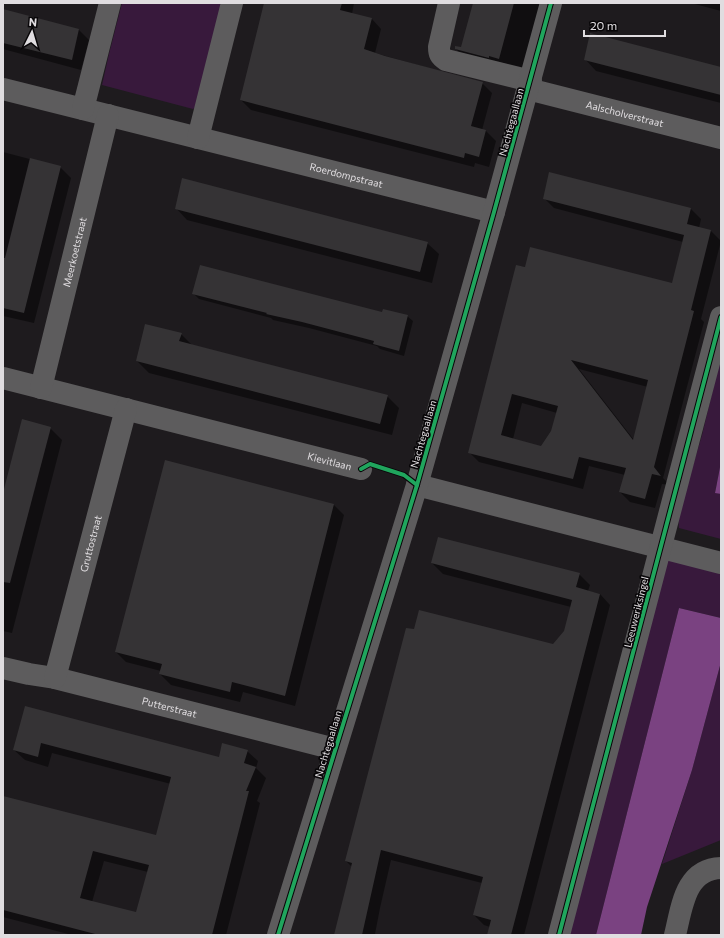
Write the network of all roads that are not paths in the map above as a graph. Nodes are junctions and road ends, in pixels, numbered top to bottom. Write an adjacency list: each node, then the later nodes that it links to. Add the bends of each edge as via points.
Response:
1 (110, 3): 7 (street)
2 (232, 3): 9 (street)
3 (449, 3): 5 (street, Aalscholverstraat, via 439,54 446,60)
4 (551, 3): 5 (street, Nachtegaallaan)
5 (529, 85): 10 (street, Aalscholverstraat); 11 (street, Nachtegaallaan)
6 (3, 89): 7 (street, Roerdompstraat)
7 (83, 109): 8 (street, Roerdompstraat)
8 (108, 115): 9 (street, Roerdompstraat); 14 (street, Meerkoetstraat)
9 (198, 138): 11 (street, Roerdompstraat)
10 (721, 138)
11 (494, 212): 17 (street, Nachtegaallaan)
12 (721, 317): 18 (street, Leeuweriksingel)
13 (3, 378): 14 (street, Kievitlaan)
14 (41, 388): 15 (street, Kievitlaan)
15 (126, 409): 16 (street, Kievitlaan); 21 (street, Gruttostraat)
16 (361, 469)
17 (417, 485): 18 (street); 22 (street, Nachtegaallaan)
18 (660, 547): 19 (street); 25 (street, Leeuweriksingel)
19 (721, 563)
20 (3, 668): 21 (street, Putterstraat)
21 (55, 678): 22 (street, Putterstraat)
22 (335, 749): 24 (street, Nachtegaallaan)
23 (721, 868): 26 (street, via 712,868 694,879 685,896)
24 (278, 935)
25 (559, 935)
26 (675, 935)

